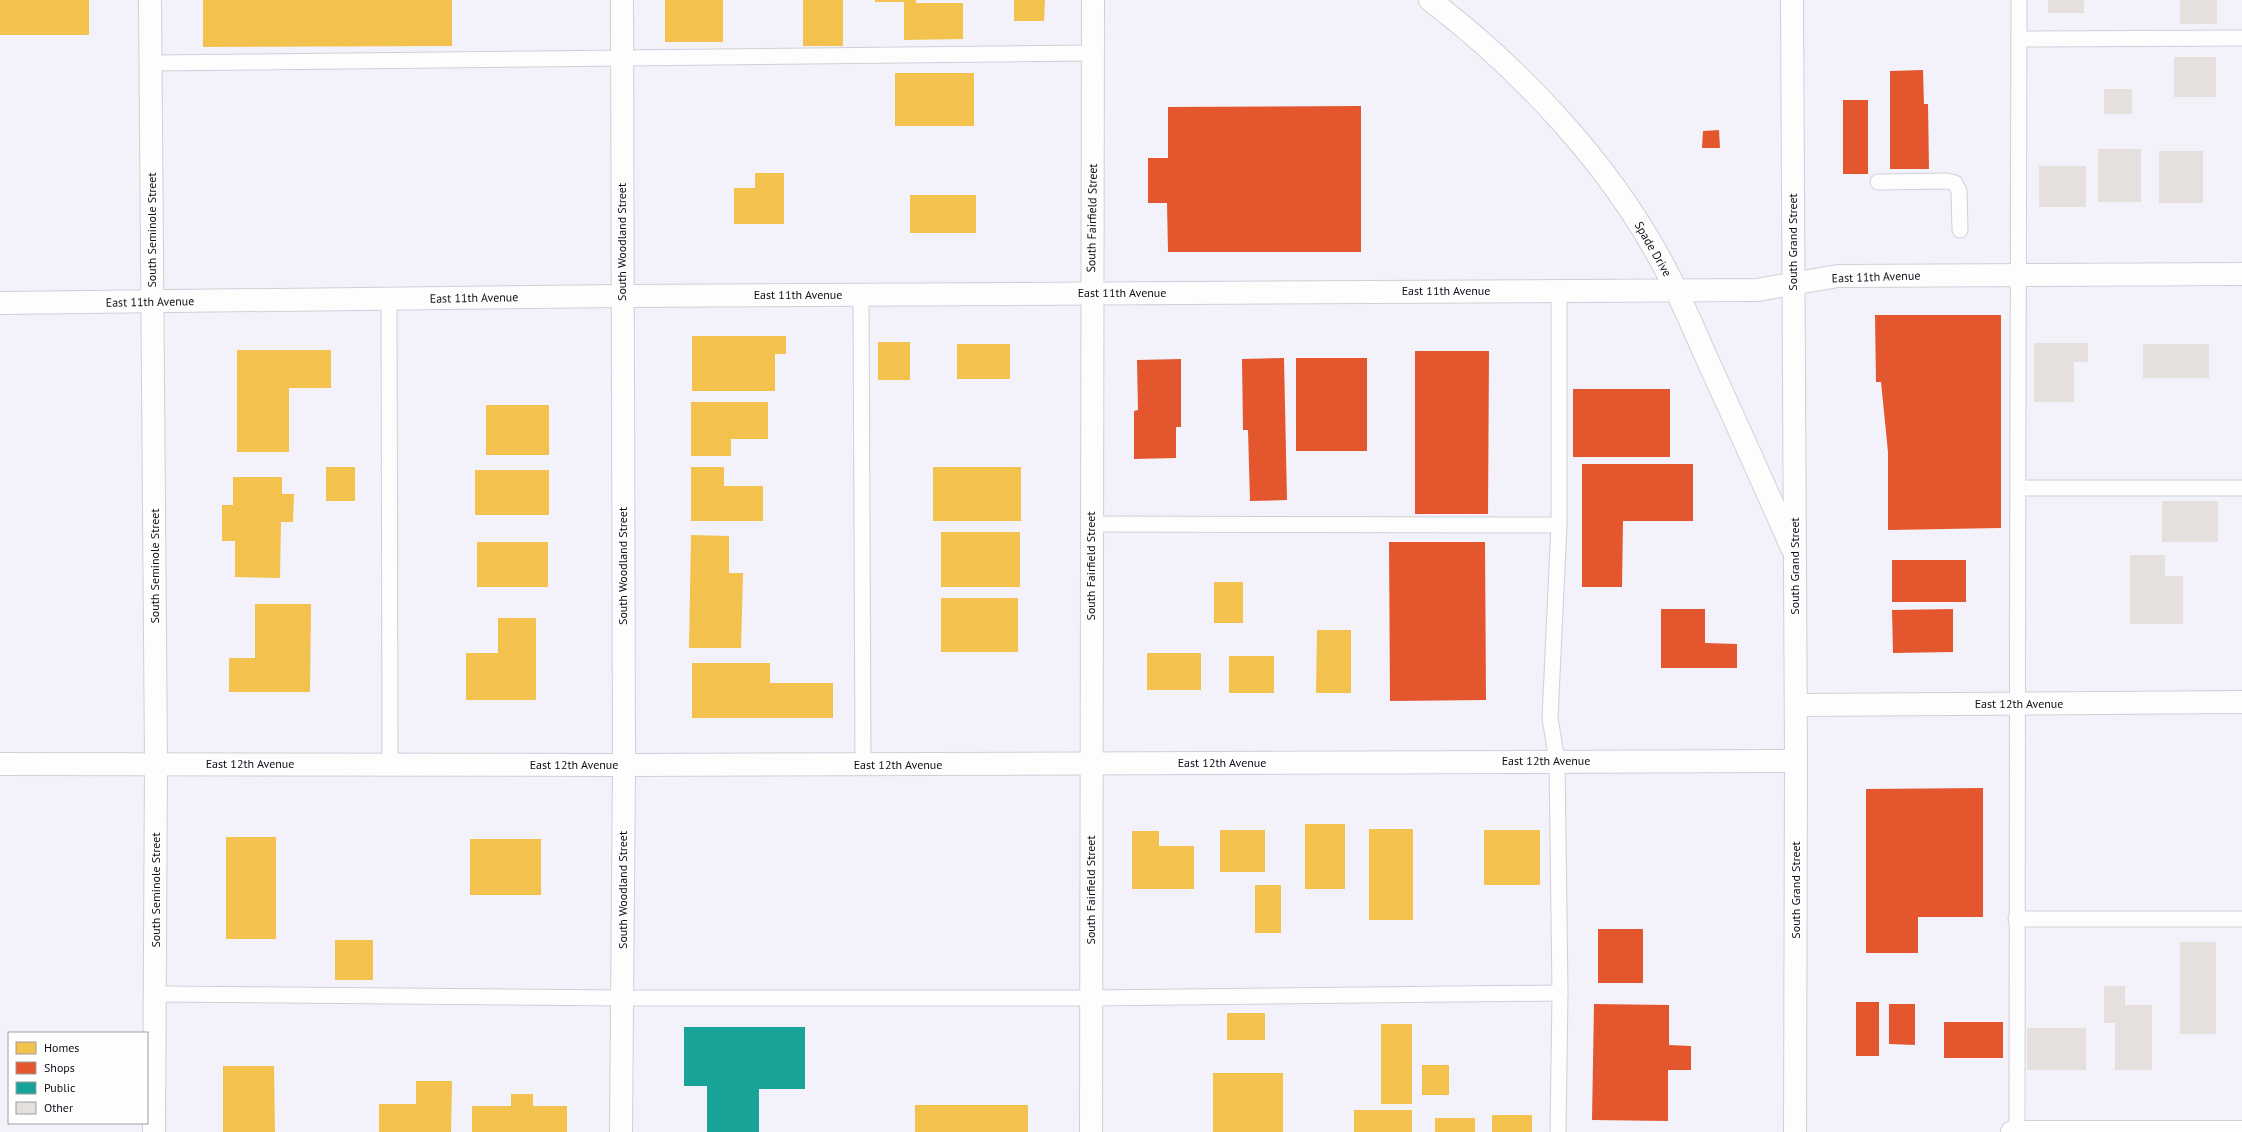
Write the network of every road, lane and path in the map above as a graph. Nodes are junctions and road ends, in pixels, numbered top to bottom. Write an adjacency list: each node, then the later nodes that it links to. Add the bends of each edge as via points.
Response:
1 (150, 0): 11 (street, South Seminole Street)
2 (622, 0): 10 (street, South Woodland Street)
3 (1093, 0): 9 (street, South Fairfield Street)
4 (1430, 0): 18 (street, Spade Drive, via 1493,52 1572,135 1640,226)
5 (1792, 0): 16 (street, South Grand Street)
6 (2019, 0): 8 (lane)
7 (2242, 38): 8 (lane)
8 (2019, 39): 15 (lane)
9 (1094, 53): 10 (lane); 19 (street, South Fairfield Street)
10 (622, 58): 11 (lane); 21 (street, South Woodland Street)
11 (151, 63): 23 (street, South Seminole Street)
12 (1878, 182): 13 (lane, via 1955,183 1959,191)
13 (1960, 230)
14 (2242, 274): 15 (street, East 11th Avenue)
15 (2020, 275): 16 (street, East 11th Avenue, via 1838,276); 25 (lane)
16 (1793, 284): 18 (street, East 11th Avenue, via 1757,290); 29 (street, South Grand Street)
17 (1560, 290): 18 (street, East 11th Avenue); 19 (street, East 11th Avenue); 28 (lane)
18 (1677, 290): 29 (street, Spade Drive)
19 (1092, 293): 20 (street, East 11th Avenue); 27 (street, South Fairfield Street)
20 (861, 294): 21 (street, East 11th Avenue); 40 (lane)
21 (622, 296): 22 (street, East 11th Avenue); 39 (street, South Woodland Street)
22 (389, 299): 23 (street, East 11th Avenue); 37 (lane)
23 (152, 302): 24 (street, East 11th Avenue); 35 (street, South Seminole Street)
24 (0, 303)
25 (2018, 488): 26 (lane); 31 (lane)
26 (2242, 488)
27 (1091, 524): 28 (lane); 38 (street, South Fairfield Street)
28 (1559, 525): 33 (lane, via 1550,718)
29 (1795, 555): 32 (street, South Grand Street)
30 (2242, 702): 31 (street, East 12th Avenue)
31 (2016, 704): 32 (street, East 12th Avenue); 41 (lane)
32 (1796, 706): 34 (street, South Grand Street)
33 (1557, 761): 34 (street, East 12th Avenue); 38 (street, East 12th Avenue); 43 (lane)
34 (1796, 761): 51 (street, South Grand Street)
35 (156, 763): 36 (street, East 12th Avenue); 37 (street, East 12th Avenue); 44 (street, South Seminole Street)
36 (0, 764)
37 (390, 764): 39 (street, East 12th Avenue)
38 (1090, 764): 40 (street, East 12th Avenue); 46 (street, South Fairfield Street)
39 (624, 765): 40 (street, East 12th Avenue); 45 (street, South Woodland Street)
40 (863, 765)
41 (2016, 919): 42 (lane); 53 (lane)
42 (2242, 919)
43 (1560, 993): 46 (lane); 50 (lane)
44 (155, 994): 45 (lane); 47 (street, South Seminole Street)
45 (622, 998): 46 (lane); 48 (street, South Woodland Street)
46 (1091, 998): 49 (street, South Fairfield Street)
47 (154, 1132)
48 (621, 1132)
49 (1091, 1132)
50 (1558, 1132)
51 (1795, 1132)
52 (2012, 1132): 53 (street)
53 (2016, 1132): 54 (street)
54 (2242, 1132)

